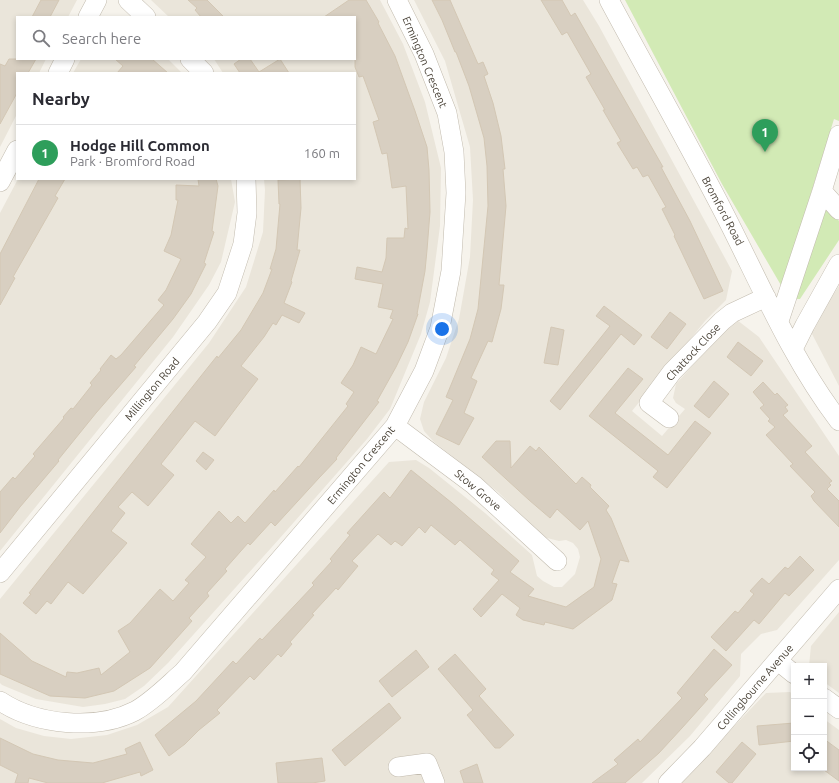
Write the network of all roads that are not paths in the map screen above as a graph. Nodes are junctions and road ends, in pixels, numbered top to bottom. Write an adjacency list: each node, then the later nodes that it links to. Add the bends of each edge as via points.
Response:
1 (97, 0): 5 (street)
2 (128, 0): 6 (street)
3 (397, 0): 23 (street, Ermington Crescent, via 424,54 447,112 454,152 456,193 451,271 440,328 424,371)
4 (609, 0): 18 (street, Bromford Road, via 723,211)
5 (89, 16)
6 (145, 16)
7 (64, 60): 9 (street)
8 (191, 60): 10 (street)
9 (58, 72)
10 (203, 72)
11 (839, 135): 15 (street)
12 (16, 152): 14 (street)
13 (246, 180): 25 (street, Millington Road, via 247,212 243,244 226,293 207,322)
14 (0, 182)
15 (822, 191): 16 (street); 19 (street)
16 (839, 210)
17 (839, 264): 20 (street)
18 (766, 297): 19 (street, Bromford Road); 21 (street, Chattock Close, via 732,313 672,372 649,403)
19 (779, 321): 20 (street, Bromford Road)
20 (793, 349): 22 (street, Bromford Road)
21 (669, 418)
22 (839, 421)
23 (395, 426): 24 (street, Stow Grove, via 474,485); 30 (street, Ermington Crescent, via 183,672 152,700 118,718 98,722 40,719)
24 (557, 561)
25 (0, 573)
26 (839, 589): 27 (street, Collingbourne Avenue)
27 (778, 662): 28 (street); 34 (street, Collingbourne Avenue)
28 (791, 672)
29 (825, 699): 31 (street)
30 (0, 701)
31 (839, 709)
32 (398, 767): 33 (street, via 427,763)
33 (435, 783)
34 (668, 783)

